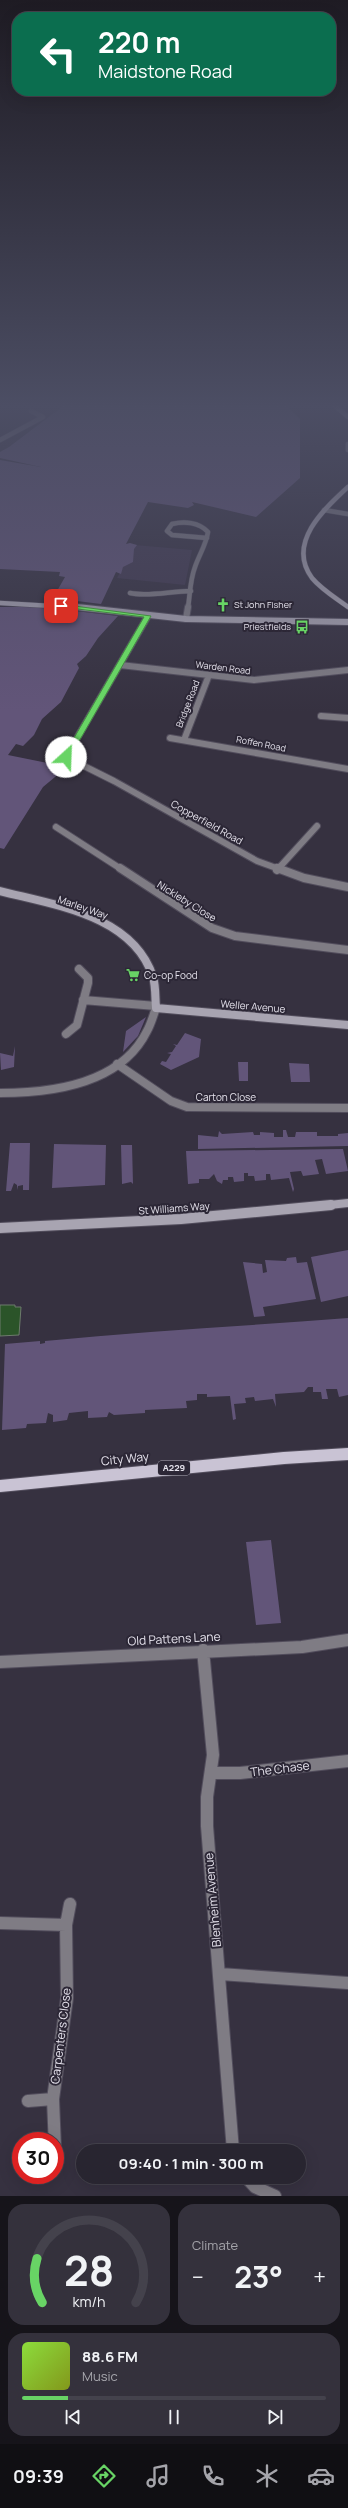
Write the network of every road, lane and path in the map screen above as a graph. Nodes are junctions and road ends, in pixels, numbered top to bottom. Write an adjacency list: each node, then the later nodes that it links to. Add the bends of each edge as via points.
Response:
1 (328, 506): 2 (street)
2 (324, 510): 3 (street); 7 (street, via 306,533 306,564 311,576 319,585)
3 (348, 514)
4 (207, 538): 4 (street, via 207,531 204,528 184,522 172,524 167,531 172,535); 5 (street, via 205,550 196,566)
5 (191, 591): 6 (street, via 168,591 142,596); 12 (street)
6 (130, 593)
7 (342, 601): 9 (street); 10 (street)
8 (0, 603): 11 (street, via 71,606)
9 (348, 603)
10 (348, 607)
11 (148, 616): 12 (street); 14 (street)
12 (186, 619): 13 (street, via 229,622)
13 (348, 622)
14 (120, 665): 16 (street, Warden Road); 24 (street, Copperfield Road, via 66,755 68,759 114,781)
15 (348, 670): 16 (street, Warden Road, via 254,680)
16 (209, 675): 20 (street, Bridge Road)
17 (321, 716): 18 (street)
18 (348, 718)
19 (170, 738): 20 (street, Roffen Road)
20 (184, 740): 21 (street, Roffen Road)
21 (348, 769)
22 (317, 826): 24 (street)
23 (56, 827): 27 (street, Nickleby Close, via 212,928 235,936)
24 (277, 870): 25 (street, Copperfield Road)
25 (348, 887)
26 (0, 891): 30 (street, Marley Way, via 90,917 124,935 149,962 156,985)
27 (348, 950)
28 (79, 969): 29 (street, via 88,980)
29 (83, 1000): 30 (street); 32 (street, via 77,1025)
30 (156, 1007): 31 (street, Weller Avenue); 33 (street, via 143,1038 127,1057)
31 (348, 1025)
32 (66, 1034)
33 (117, 1064): 34 (street, via 89,1080 64,1089 31,1095); 35 (street, Carton Close, via 183,1106)
34 (0, 1094)
35 (348, 1108)
36 (348, 1203): 37 (street, St Williams Way, via 175,1220)
37 (0, 1228)
38 (348, 1454): 39 (main road, City Way / A229)
39 (0, 1486)
40 (348, 1640): 41 (street, Old Pattens Lane, via 302,1647)
41 (203, 1650): 42 (street, Old Pattens Lane); 44 (street, Blenheim Avenue, via 212,1749)
42 (0, 1662)
43 (348, 1761): 44 (street, The Chase, via 240,1774)
44 (211, 1773): 48 (street, Blenheim Avenue, via 207,1797 207,1826)
45 (70, 1904): 47 (street, Carpenters Close)
46 (0, 1923): 47 (street)
47 (66, 1925): 50 (street, Carpenters Close, via 67,1998)
48 (220, 1974): 49 (street); 53 (street, Blenheim Avenue)
49 (348, 1983)
50 (53, 2099): 51 (street, Carpenters Close); 52 (street, Carpenters Close)
51 (28, 2101)
52 (55, 2132)
53 (232, 2144)
54 (252, 2184): 55 (street)
55 (275, 2196)

